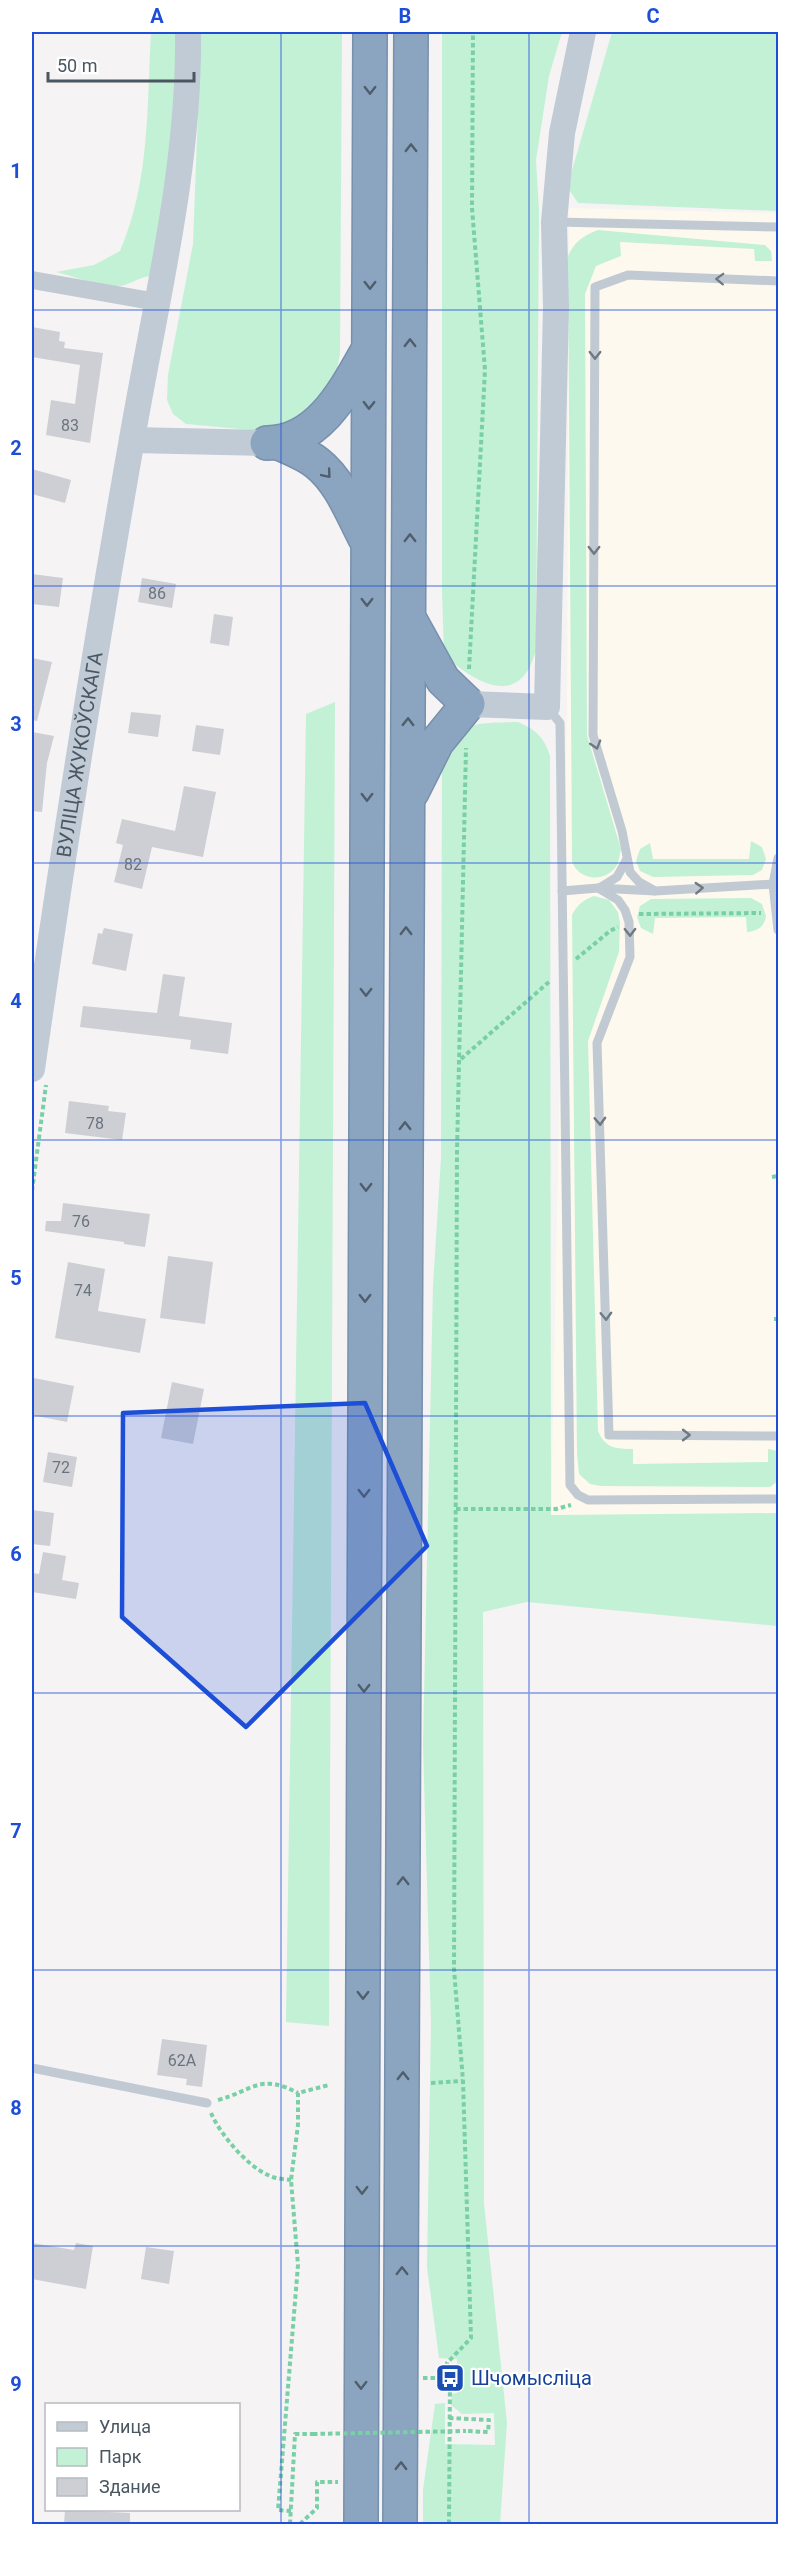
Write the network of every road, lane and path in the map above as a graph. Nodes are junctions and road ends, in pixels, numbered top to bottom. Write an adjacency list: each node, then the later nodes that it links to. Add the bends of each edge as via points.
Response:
1 (188, 32): 10 (street, ВУЛІЦА ЖУКОЎСКАГА, via 188,74 178,163)
2 (370, 32): 11 (highway, one-way to 11)
3 (411, 32): 15 (highway, one-way to 3)
4 (472, 32): 16 (path, via 472,208 485,370)
5 (583, 32): 6 (street, via 561,133)
6 (554, 222): 7 (lane); 17 (street)
7 (778, 227)
8 (32, 280): 10 (street)
9 (778, 281): 20 (lane, one-way to 20, via 628,275 595,287 593,735)
10 (157, 302): 12 (street, ВУЛІЦА ЖУКОЎСКАГА)
11 (370, 346): 13 (highway, via 331,410 315,425); 14 (highway, one-way to 14)
12 (132, 440): 13 (street); 31 (street, ВУЛІЦА ЖУКОЎСКАГА)
13 (273, 443): 14 (highway, one-way to 14, via 318,463 339,489)
14 (368, 543): 46 (highway, one-way to 46)
15 (409, 617): 16 (highway, via 443,680); 19 (highway, one-way to 15)
16 (468, 689): 17 (street); 19 (highway)
17 (548, 707): 24 (lane, via 560,723)
18 (466, 740): 30 (path)
19 (407, 802): 51 (highway, one-way to 19)
20 (627, 858): 23 (lane, via 617,877); 25 (lane, via 630,872)
21 (778, 858): 22 (lane)
22 (773, 884): 25 (lane, one-way to 22); 28 (lane)
23 (598, 888): 24 (lane); 25 (lane); 27 (lane, via 618,900)
24 (562, 891): 29 (lane)
25 (655, 891)
26 (761, 913): 27 (path, via 640,914)
27 (629, 922): 29 (path, via 610,931); 34 (lane, one-way to 34, via 630,957 597,1043 609,1435)
28 (778, 930)
29 (563, 969): 30 (path); 36 (lane, via 570,1485)
30 (460, 1060): 37 (path)
31 (32, 1069)
32 (778, 1176): 33 (path)
33 (772, 1177)
34 (778, 1436)
35 (778, 1499): 36 (lane)
36 (588, 1500): 37 (path, via 556,1509)
37 (456, 1509): 39 (path, via 454,1969)
38 (32, 2068): 43 (lane)
39 (463, 2081): 40 (path); 45 (path, via 471,2338 447,2363)
40 (430, 2083)
41 (329, 2085): 42 (path)
42 (298, 2092): 43 (path, via 281,2084 263,2083); 44 (path)
43 (207, 2103): 44 (path, via 217,2127 252,2165 269,2176)
44 (291, 2180): 47 (path, via 297,2265 278,2510)
45 (449, 2418): 47 (path, bridge, via 489,2420 488,2432 295,2434); 52 (path)
46 (362, 2481): 49 (path, via 317,2482 317,2508); 50 (highway)
47 (291, 2511): 48 (path)
48 (290, 2524)
49 (300, 2524)
50 (361, 2524)
51 (400, 2524)
52 (449, 2524)

